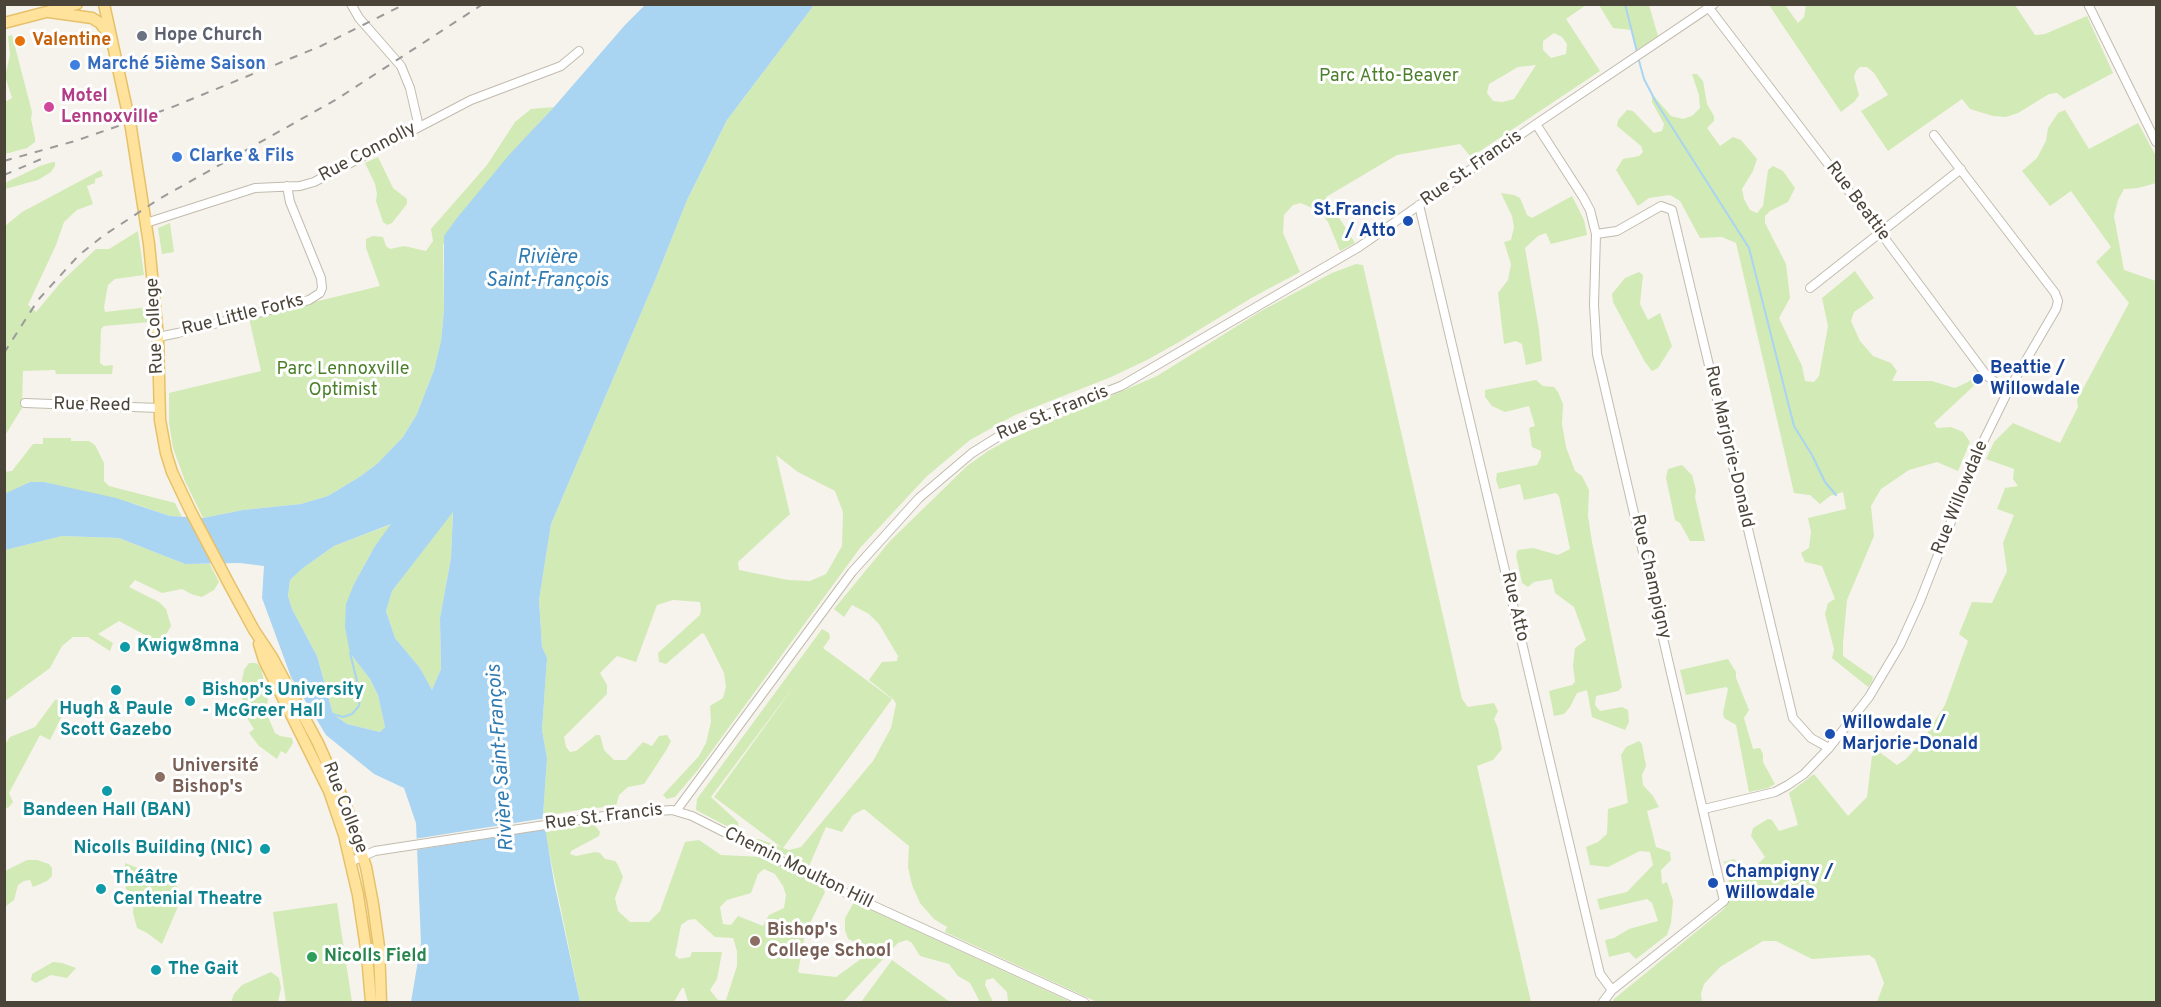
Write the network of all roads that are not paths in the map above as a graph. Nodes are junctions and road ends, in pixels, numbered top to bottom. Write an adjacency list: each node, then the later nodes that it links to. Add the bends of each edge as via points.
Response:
1 (77, 4): 6 (main road)
2 (104, 4): 8 (main road, Rue College)
3 (351, 4): 11 (street, via 401,66)
4 (2088, 4): 13 (street)
5 (1711, 6): 10 (street, Rue St. Francis); 18 (street, Rue Beattie)
6 (50, 12): 7 (main road); 8 (main road, via 92,18 104,27)
7 (4, 23)
8 (113, 42): 17 (main road, Rue College)
9 (579, 51): 11 (street, Rue Connolly, via 561,66 484,94)
10 (1536, 124): 16 (street, Rue St. Francis); 19 (street, Rue Champigny, via 1583,197)
11 (419, 127): 15 (street, Rue Connolly, via 314,182)
12 (1934, 135): 14 (street, Rue Willowdale)
13 (2157, 142)
14 (1961, 169): 18 (street); 22 (street, Rue Willowdale, via 2058,302)
15 (287, 186): 17 (street, Rue Connolly, via 255,188); 21 (street, Rue Little Forks, via 321,278 320,293 309,300)
16 (1419, 206): 28 (street, Rue St. Francis, via 1359,247 1145,373 1012,428 953,468 852,572); 31 (street, Rue Atto, via 1598,966)
17 (146, 223): 21 (main road, Rue College)
18 (1880, 232): 20 (street); 22 (street, Rue Beattie, via 1987,376)
19 (1596, 234): 26 (street, Rue Marjorie-Donald, via 1617,231 1661,206 1672,210 1792,718 1811,738); 27 (street, Rue Champigny, via 1594,305 1598,354)
20 (1810, 288)
21 (158, 337): 24 (main road, Rue College)
22 (2008, 391): 26 (street, Rue Willowdale, via 1979,450 1900,645 1869,697)
23 (25, 404): 24 (street, Rue Reed)
24 (159, 408): 25 (main road, Rue College, via 168,463)
25 (254, 630): 29 (main road, Rue College, via 328,764); 30 (main road, Rue College, via 264,660 329,791)
26 (1829, 748): 27 (street, Rue Willowdale, via 1804,774 1775,792)
27 (1704, 809): 31 (street, Rue Champigny, via 1724,901)
28 (676, 811): 29 (street, Rue St. Francis, via 556,822); 34 (street, Chemin Moulton Hill)
29 (362, 855): 30 (street, Rue St. Francis); 33 (main road, Rue College, via 377,926)
30 (352, 861): 32 (main road, Rue College)
31 (1612, 990): 35 (street)
32 (371, 1002)
33 (381, 1002)
34 (1084, 1002)
35 (1603, 1002)

